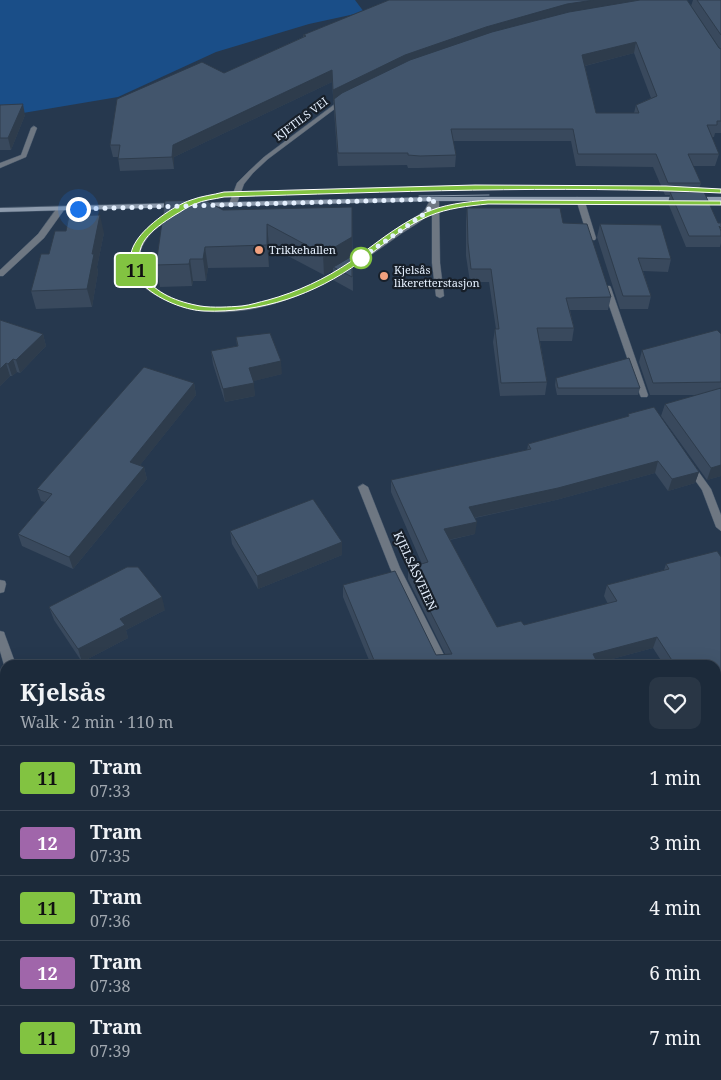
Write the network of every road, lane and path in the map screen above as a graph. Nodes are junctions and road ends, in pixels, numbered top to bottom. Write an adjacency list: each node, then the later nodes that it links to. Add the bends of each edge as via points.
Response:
1 (356, 94): 7 (street, KJETILS VEI, via 339,102 266,158 242,183)
2 (34, 128): 3 (street, via 24,156)
3 (0, 166)
4 (435, 199): 5 (street); 7 (street); 8 (street, via 427,212 329,278 273,302 231,310 202,309 174,302 150,288 136,270 136,249 144,236 165,218); 14 (street)
5 (580, 199): 6 (street); 11 (street)
6 (721, 199)
7 (233, 204): 8 (street)
8 (189, 207): 10 (street)
9 (0, 210): 10 (street)
10 (60, 210): 12 (street, via 41,236)
11 (594, 247)
12 (0, 274)
13 (605, 283): 15 (street)
14 (440, 296)
15 (644, 395)
16 (683, 456): 18 (street, via 706,489)
17 (363, 487): 21 (street, KJELSÅSVEIEN, via 395,568)
18 (721, 527)
19 (0, 635): 20 (street)
20 (8, 660)
21 (441, 660)

